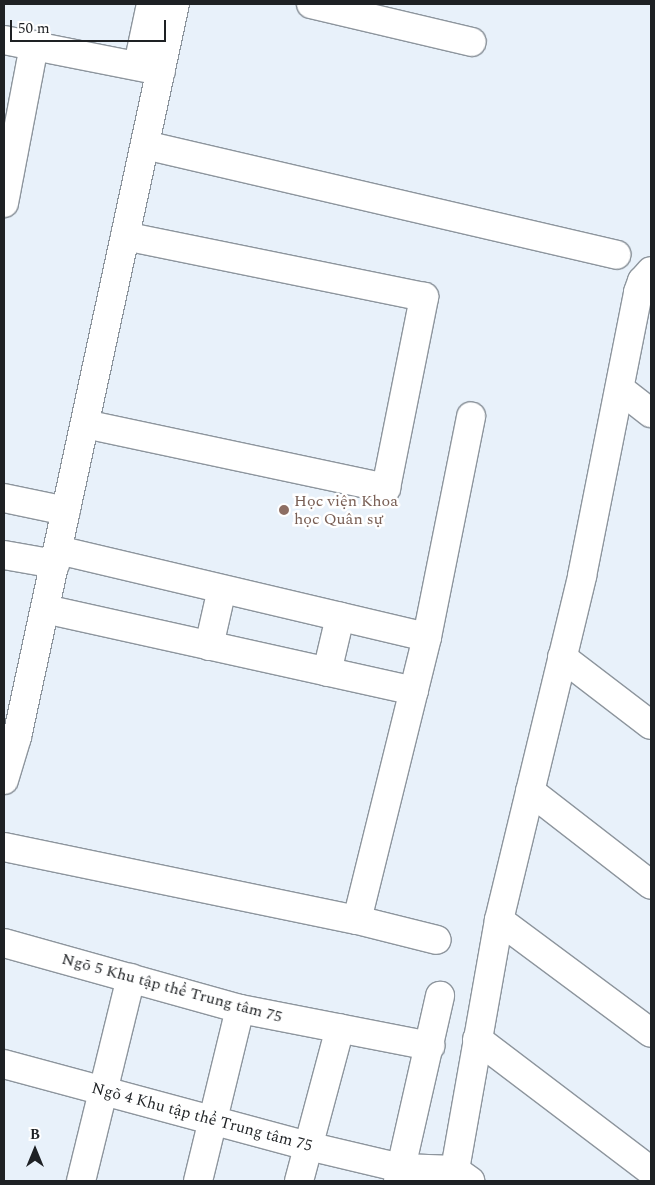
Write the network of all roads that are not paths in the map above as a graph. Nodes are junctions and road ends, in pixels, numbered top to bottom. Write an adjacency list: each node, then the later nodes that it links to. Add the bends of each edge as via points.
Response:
1 (151, 4): 7 (street)
2 (175, 4): 7 (street)
3 (311, 4): 5 (street)
4 (4, 40): 6 (street)
5 (472, 42)
6 (34, 45): 7 (street); 9 (street)
7 (149, 68): 8 (street)
8 (145, 145): 10 (street); 11 (street)
9 (4, 203)
10 (125, 236): 16 (street); 16 (street, via 424,297 386,488)
11 (616, 255)
12 (651, 271): 13 (street, via 638,292)
13 (620, 389): 14 (street); 26 (street)
14 (651, 413)
15 (471, 416): 24 (street)
16 (84, 424): 18 (street)
17 (4, 498): 18 (street)
18 (66, 511): 20 (street)
19 (4, 555): 20 (street)
20 (56, 557): 21 (street); 22 (street)
21 (222, 589): 23 (street); 25 (street)
22 (45, 609): 25 (street); 30 (street)
23 (340, 617): 24 (street); 27 (street)
24 (427, 637): 28 (street)
25 (210, 646): 27 (street)
26 (562, 657): 29 (street); 32 (street)
27 (327, 672): 28 (street)
28 (414, 692): 35 (street)
29 (651, 725)
30 (11, 736): 31 (street)
31 (4, 780)
32 (530, 791): 34 (street); 36 (street)
33 (4, 847): 35 (street)
34 (651, 885)
35 (358, 920): 37 (street)
36 (499, 920): 43 (street); 44 (street)
37 (437, 940)
38 (4, 943): 39 (street, Ngõ 5 Khu tập thể Trung tâm 75)
39 (131, 978): 41 (street, Ngõ 5 Khu tập thể Trung tâm 75); 47 (street)
40 (440, 996): 45 (street)
41 (240, 1009): 42 (street, Ngõ 5 Khu tập thể Trung tâm 75); 48 (street)
42 (340, 1028): 45 (street, Ngõ 5 Khu tập thể Trung tâm 75); 49 (street)
43 (651, 1033)
44 (477, 1040): 50 (street); 52 (street)
45 (430, 1046): 51 (street)
46 (4, 1064): 47 (street, Ngõ 4 Khu tập thể Trung tâm 75)
47 (104, 1091): 48 (street, Ngõ 4 Khu tập thể Trung tâm 75); 53 (street)
48 (213, 1120): 49 (street, Ngõ 4 Khu tập thể Trung tâm 75); 54 (street)
49 (308, 1146): 51 (street, Ngõ 4 Khu tập thể Trung tâm 75); 55 (street)
50 (651, 1171)
51 (400, 1175): 52 (street, Ngõ 4 Khu tập thể Trung tâm 75)
52 (459, 1178)
53 (81, 1181)
54 (198, 1181)
55 (299, 1181)

